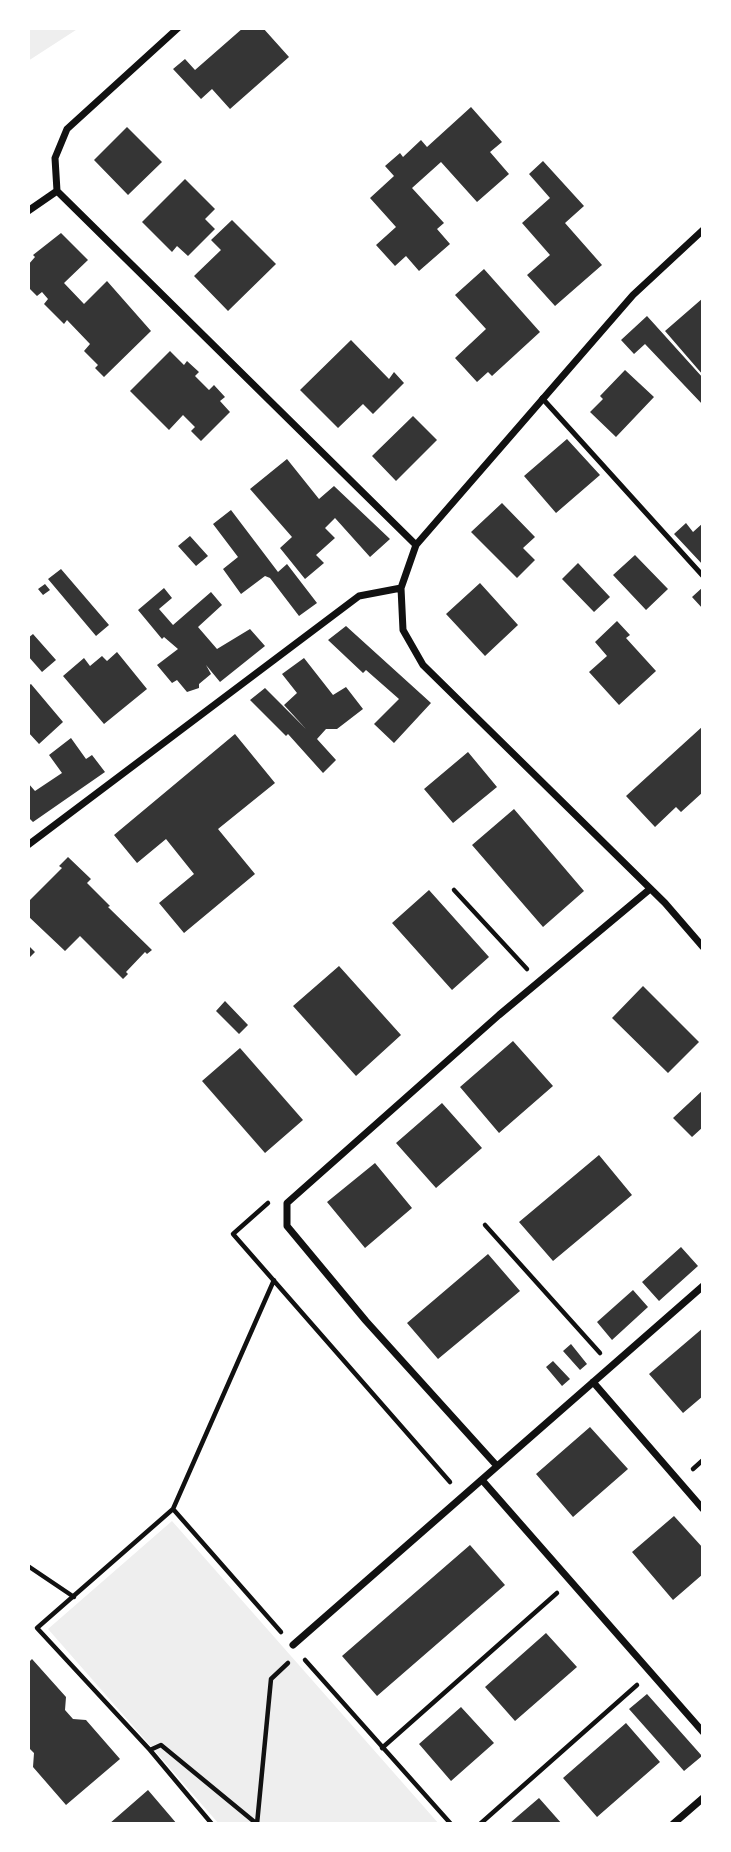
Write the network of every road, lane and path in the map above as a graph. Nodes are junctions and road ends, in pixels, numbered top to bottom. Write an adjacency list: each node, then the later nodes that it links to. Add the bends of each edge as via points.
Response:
1 (178, 28): 2 (street, via 67,129 55,158)
2 (57, 191): 3 (street); 6 (street)
3 (28, 211)
4 (703, 230): 5 (street, via 633,295)
5 (542, 398): 6 (street); 7 (lane)
6 (415, 545): 8 (street)
7 (703, 576)
8 (401, 588): 9 (street, via 359,596); 10 (street, via 403,630 423,664)
9 (28, 845)
10 (650, 889): 12 (street); 13 (street)
11 (454, 890): 13 (path)
12 (703, 947)
13 (540, 983): 19 (street, via 287,1203 287,1226)
14 (485, 1225): 17 (path)
15 (274, 1280): 21 (path)
16 (703, 1286): 17 (street)
17 (612, 1366): 18 (street)
18 (593, 1382): 19 (street); 22 (street)
19 (497, 1466): 20 (street)
20 (481, 1480): 24 (street); 26 (street)
21 (173, 1509): 25 (path); 26 (path)
22 (703, 1509)
23 (28, 1566): 25 (path)
24 (570, 1582): 28 (street); 30 (path)
25 (74, 1597): 31 (path, via 37,1628)
26 (293, 1645): 27 (path)
27 (299, 1653): 30 (path); 34 (path, via 271,1679)
28 (651, 1673): 29 (street); 36 (path)
29 (703, 1732)
30 (382, 1748): 35 (path)
31 (150, 1750): 33 (path); 34 (path, via 161,1745)
32 (703, 1798): 37 (street)
33 (212, 1824)
34 (257, 1824)
35 (451, 1824)
36 (480, 1824)
37 (673, 1824)

